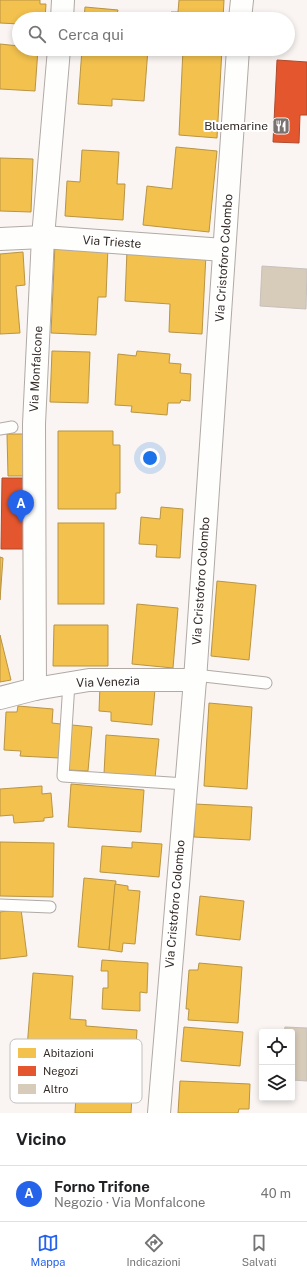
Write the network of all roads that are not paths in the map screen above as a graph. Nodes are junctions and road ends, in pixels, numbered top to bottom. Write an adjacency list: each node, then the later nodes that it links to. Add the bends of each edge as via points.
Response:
1 (63, 0): 3 (street)
2 (242, 0): 4 (street)
3 (62, 12)
4 (241, 12)
5 (58, 56): 7 (street, Via Monfalcone)
6 (238, 56): 9 (street, Via Cristoforo Colombo)
7 (43, 237): 8 (street, Via Trieste); 9 (street, Via Trieste); 15 (street, Via Monfalcone, via 34,424)
8 (0, 239)
9 (224, 250): 12 (street, Via Cristoforo Colombo)
10 (12, 427): 11 (lane)
11 (0, 429)
12 (195, 678): 13 (street, Via Venezia, via 89,680); 14 (lane); 17 (street, Via Cristoforo Colombo)
13 (69, 683): 15 (street, Via Venezia); 17 (lane, via 63,776)
14 (266, 683)
15 (35, 689): 16 (street, Via Venezia)
16 (0, 698)
17 (186, 784): 20 (street, Via Cristoforo Colombo)
18 (0, 905): 19 (lane)
19 (50, 907)
20 (159, 1113)

